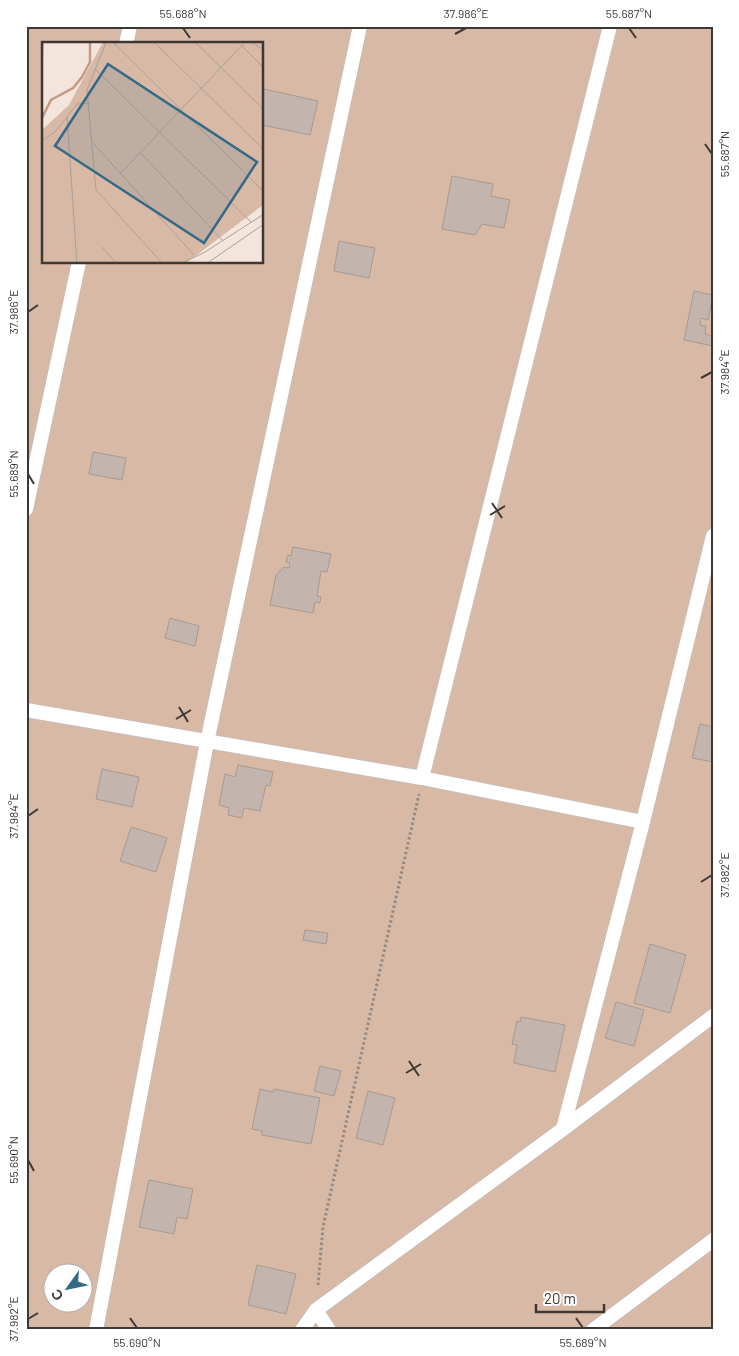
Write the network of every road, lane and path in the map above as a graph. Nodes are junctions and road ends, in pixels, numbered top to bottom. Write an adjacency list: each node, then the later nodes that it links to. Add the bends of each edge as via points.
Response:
1 (130, 26): 4 (lane)
2 (360, 26): 9 (lane)
3 (610, 26): 10 (lane)
4 (126, 42)
5 (79, 264): 6 (lane)
6 (26, 509)
7 (713, 536): 11 (lane)
8 (26, 710): 9 (lane)
9 (207, 742): 10 (lane); 16 (lane)
10 (422, 778): 11 (lane); 15 (path, via 323,1227)
11 (644, 822): 13 (lane)
12 (713, 1016): 13 (lane)
13 (563, 1129): 15 (lane)
14 (713, 1240): 19 (lane)
15 (316, 1310): 17 (lane); 18 (lane)
16 (96, 1330)
17 (302, 1330)
18 (329, 1330)
19 (593, 1330)

